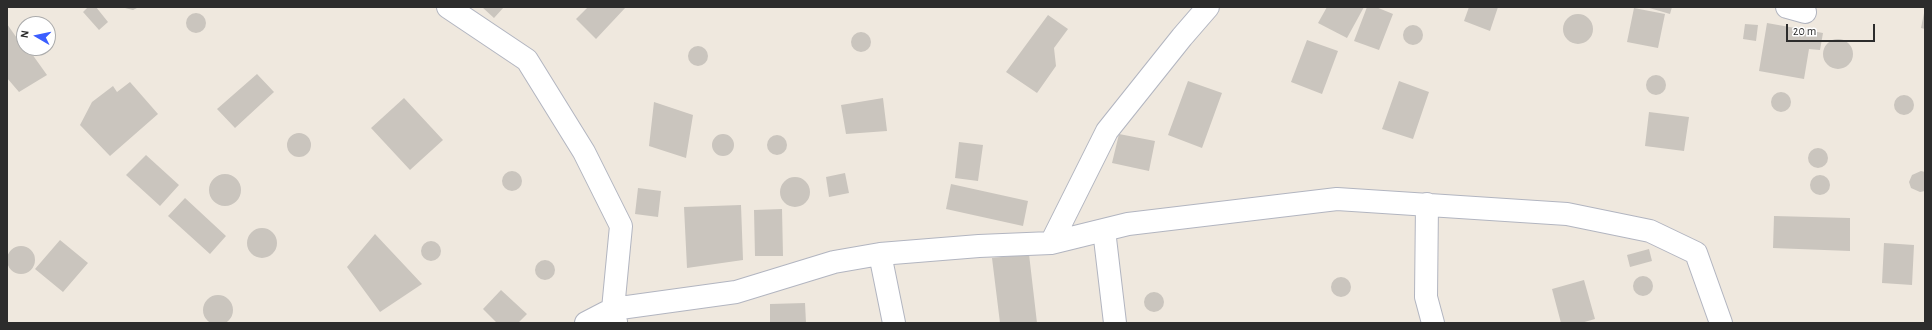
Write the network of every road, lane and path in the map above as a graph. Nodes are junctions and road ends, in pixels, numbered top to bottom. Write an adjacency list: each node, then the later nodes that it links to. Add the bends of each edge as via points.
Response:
1 (448, 7): 7 (street, via 527,60 584,152 621,226)
2 (1208, 7): 5 (street, via 1107,131)
3 (1427, 204): 4 (street, via 1337,199 1128,224); 11 (street, via 1426,297); 12 (street, via 1567,214 1650,231 1696,253)
4 (1104, 230): 5 (street); 10 (street)
5 (1051, 243): 6 (street)
6 (880, 254): 7 (street, via 834,262 736,292); 9 (street)
7 (615, 316): 8 (street)
8 (586, 323)
9 (894, 323)
10 (1115, 323)
11 (1433, 323)
12 (1721, 323)

